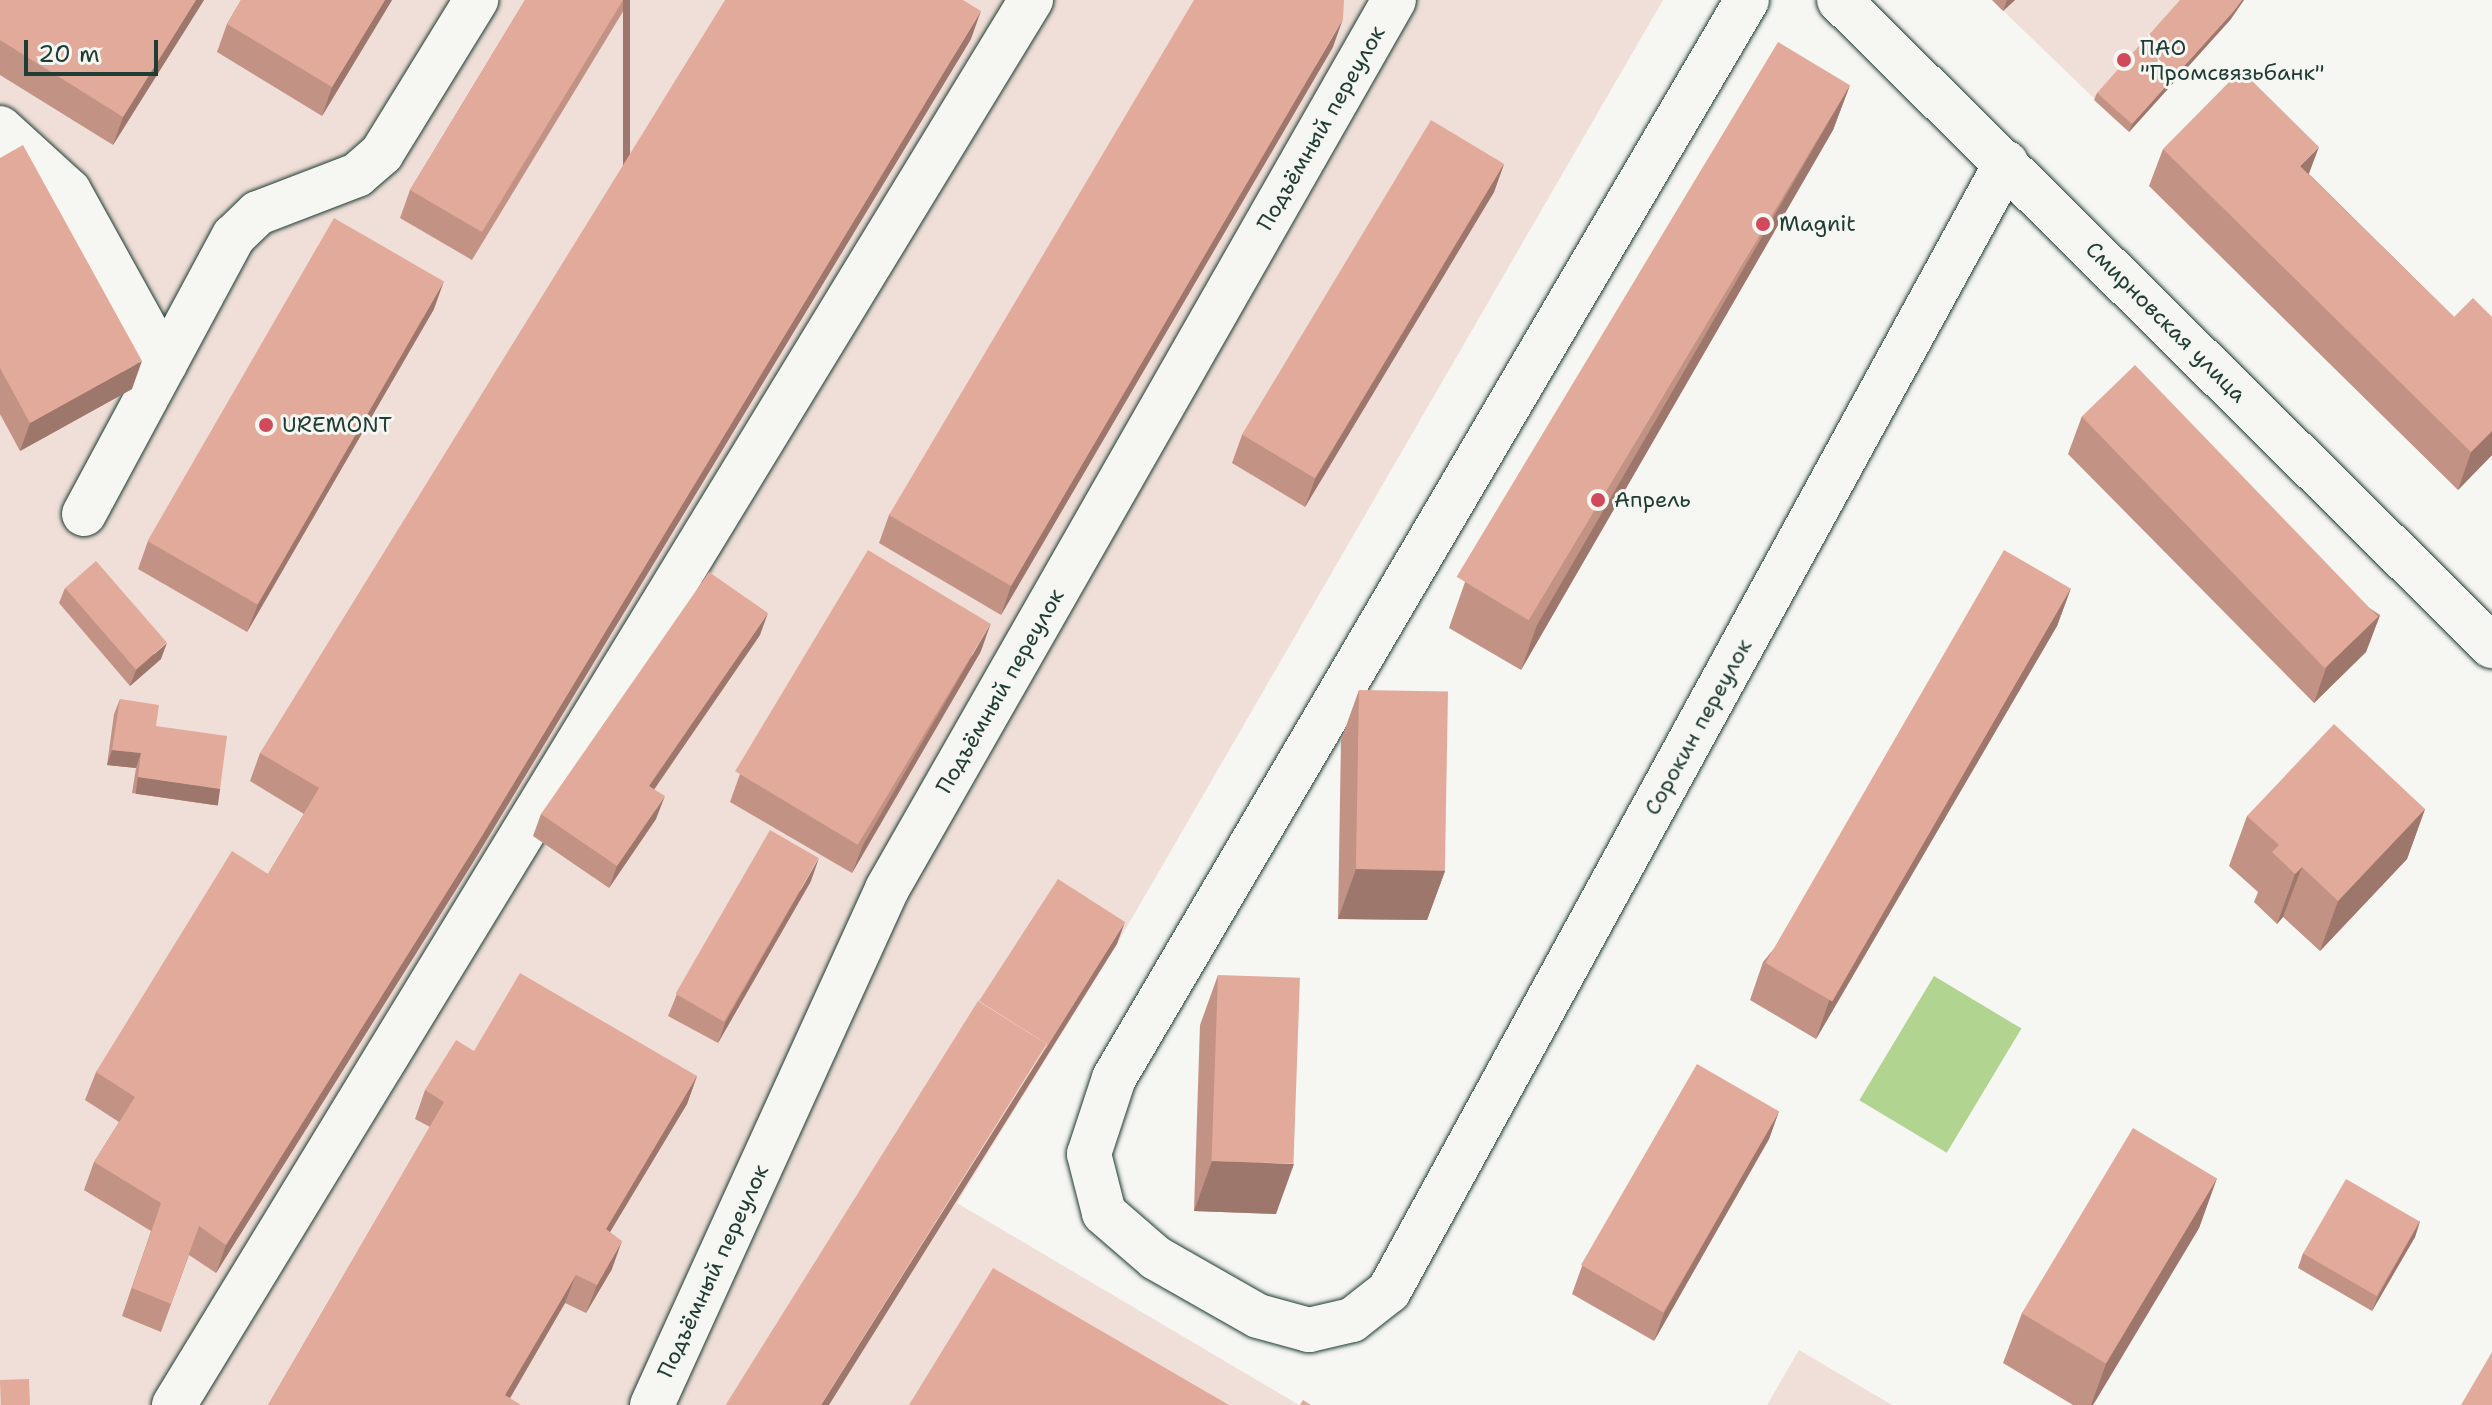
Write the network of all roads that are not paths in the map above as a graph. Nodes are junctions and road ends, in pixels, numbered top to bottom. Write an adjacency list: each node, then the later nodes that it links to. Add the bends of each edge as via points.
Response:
1 (476, 0): 8 (street, via 382,153 357,175 258,213 234,236)
2 (1031, 0): 11 (street)
3 (1394, 0): 12 (street, Подъёмный переулок, via 887,889)
4 (1747, 0): 7 (street, Сорокин переулок, via 1114,1078 1089,1154 1104,1213 1156,1258 1258,1316 1309,1330 1352,1320 1389,1291)
5 (1839, 0): 7 (street, Смирновская улица)
6 (0, 128): 8 (street, via 69,191)
7 (2006, 163): 10 (street, Смирновская улица)
8 (165, 364): 9 (street)
9 (84, 514)
10 (2492, 646)
11 (174, 1405)
12 (652, 1405)

